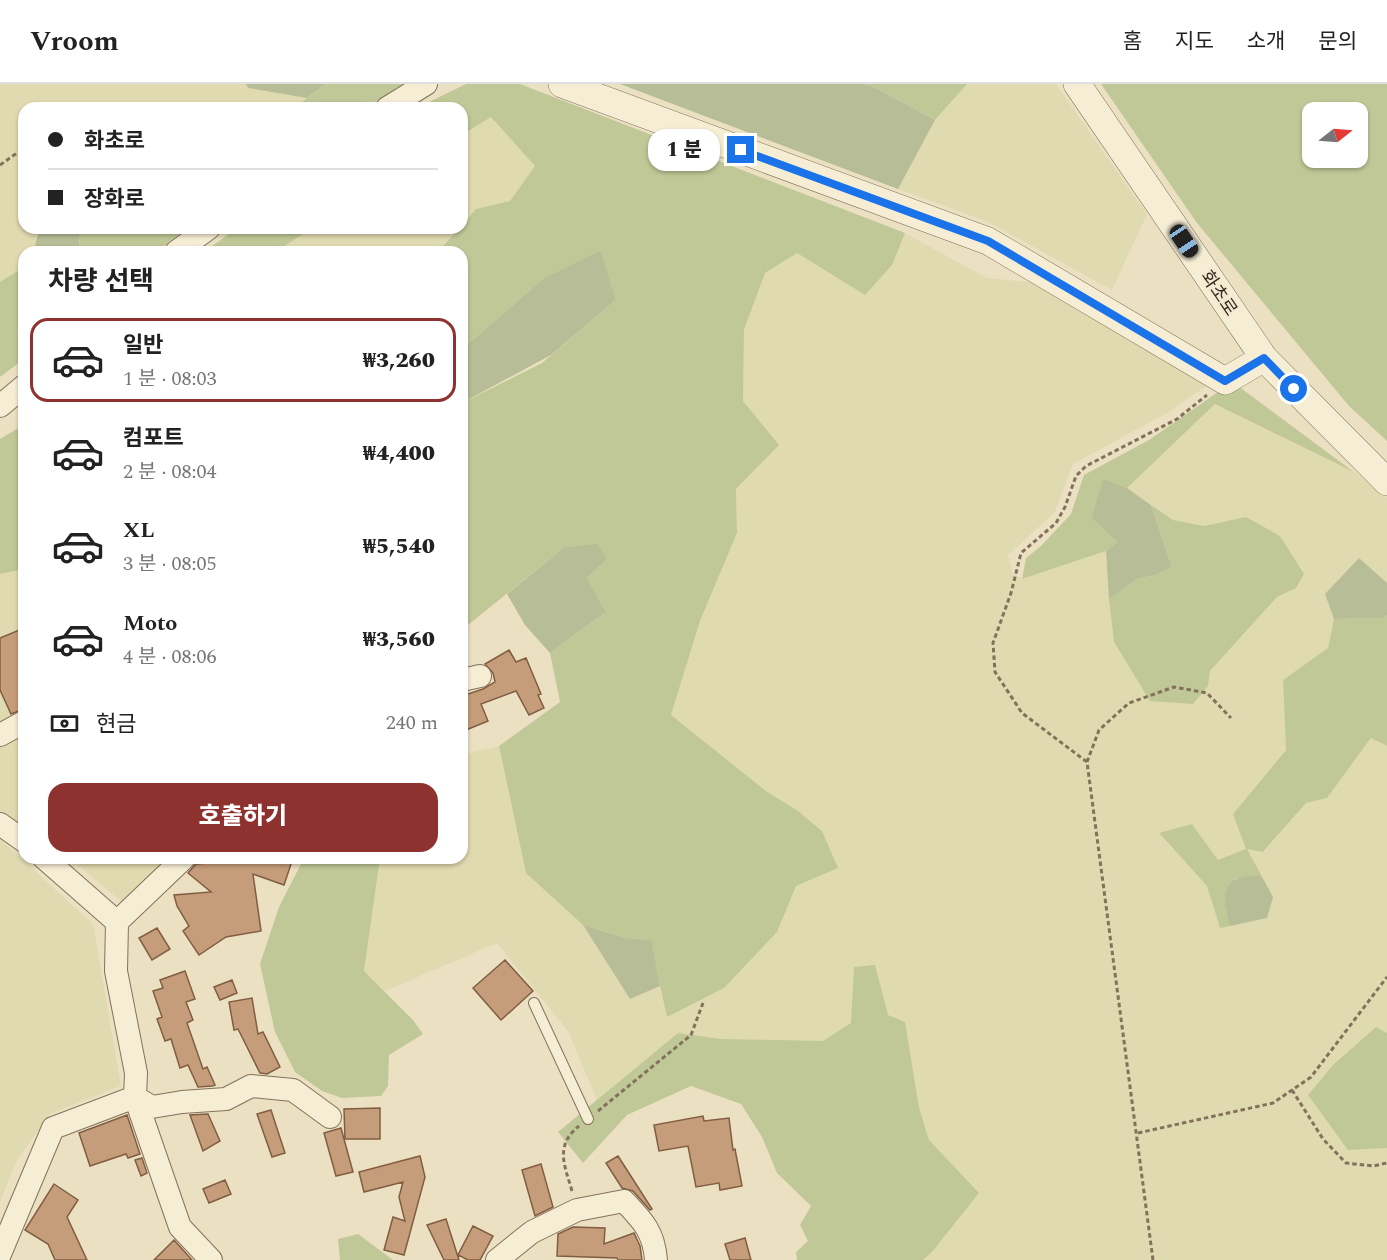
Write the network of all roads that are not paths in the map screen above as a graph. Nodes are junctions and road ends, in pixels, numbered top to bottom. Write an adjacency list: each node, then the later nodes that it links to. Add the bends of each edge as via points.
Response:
1 (426, 84): 4 (street)
2 (562, 84): 7 (street, via 988,241 1225,381)
3 (1077, 84): 7 (street, 화초로)
4 (397, 102)
5 (201, 234): 6 (street)
6 (184, 246)
7 (1264, 358): 10 (street, 화초로)
8 (18, 391): 9 (street)
9 (0, 406)
10 (1387, 482)
11 (18, 725): 12 (street)
12 (0, 735)
13 (0, 824): 14 (street)
14 (18, 837)
15 (51, 864): 17 (street)
16 (178, 864): 17 (street)
17 (117, 922): 19 (street, via 116,971 136,1073)
18 (534, 1003): 21 (lane)
19 (135, 1096): 20 (street, via 152,1107 226,1098 250,1086 292,1090); 22 (street, via 53,1128); 23 (street, via 180,1227)
20 (330, 1117)
21 (588, 1119)
22 (0, 1254)
23 (211, 1260)
24 (497, 1260): 25 (street, via 532,1232 578,1210 624,1201 645,1224 655,1243)
25 (656, 1260)

